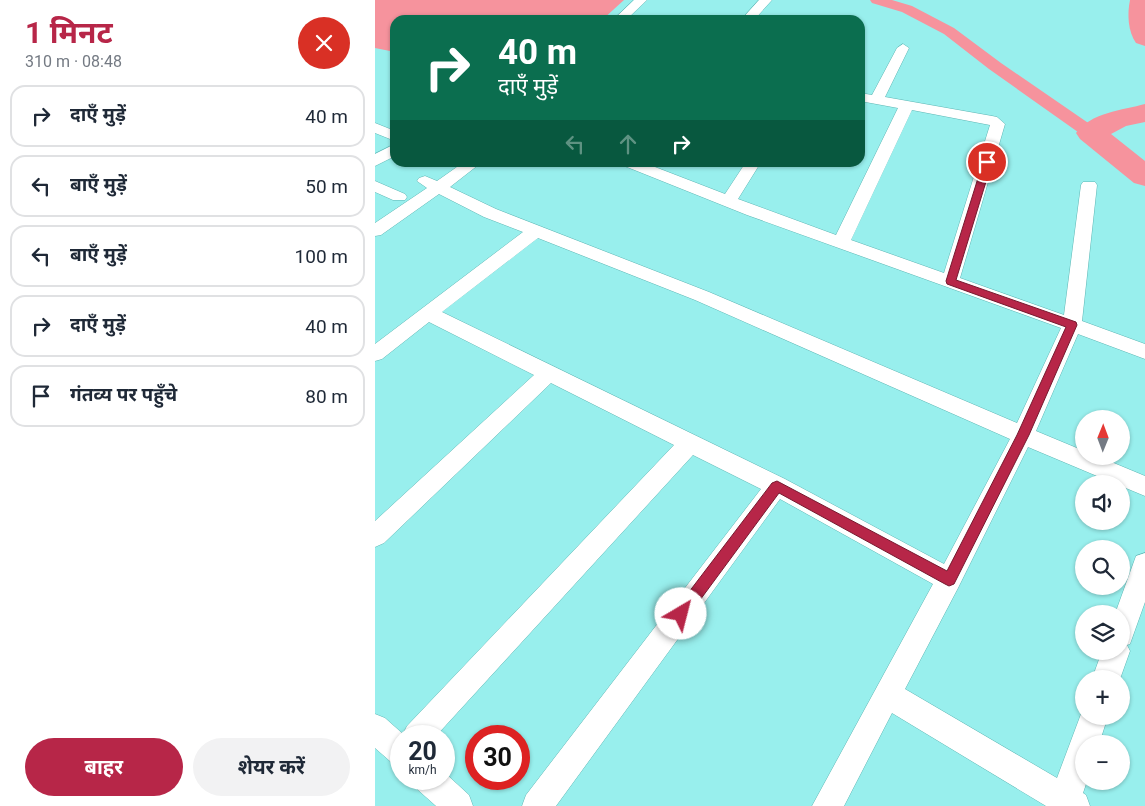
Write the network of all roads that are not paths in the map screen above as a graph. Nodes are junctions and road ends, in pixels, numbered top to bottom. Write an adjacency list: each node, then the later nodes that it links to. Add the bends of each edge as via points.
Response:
1 (766, 0): 5 (street)
2 (645, 3): 3 (street); 4 (street)
3 (627, 15)
4 (639, 15)
5 (752, 15)
6 (903, 48): 8 (street)
7 (865, 98): 8 (street)
8 (876, 100): 9 (street)
9 (907, 105): 26 (street); 27 (street, via 982,118 998,124)
10 (375, 127): 11 (street)
11 (390, 134)
12 (390, 152): 13 (street)
13 (375, 161)
14 (447, 167): 18 (street)
15 (465, 167): 18 (street)
16 (640, 167): 22 (street)
17 (751, 167): 22 (street)
18 (432, 184): 21 (street); 24 (street); 25 (street, via 489,213)
19 (1089, 185): 29 (street)
20 (375, 186): 21 (street)
21 (399, 197): 23 (street)
22 (729, 202): 26 (street)
23 (375, 215)
24 (375, 231)
25 (536, 231): 28 (street); 33 (street, via 702,296)
26 (841, 242): 27 (street)
27 (951, 281): 29 (street)
28 (428, 314): 31 (street); 32 (street)
29 (1072, 325): 30 (street); 33 (street)
30 (1145, 352)
31 (375, 354)
32 (549, 373): 34 (street); 37 (street)
33 (1023, 435): 36 (street); 39 (street)
34 (690, 443): 35 (street); 42 (street)
35 (777, 486): 39 (street); 49 (street)
36 (1145, 486)
37 (375, 536)
38 (1145, 564): 40 (street)
39 (949, 580): 41 (street)
40 (1130, 608)
41 (887, 694): 47 (street); 50 (street)
42 (427, 725)
43 (375, 728): 44 (street)
44 (390, 742)
45 (1075, 778): 47 (street)
46 (441, 790): 48 (street)
47 (1068, 804)
48 (458, 806)
49 (537, 806)
50 (827, 806)

